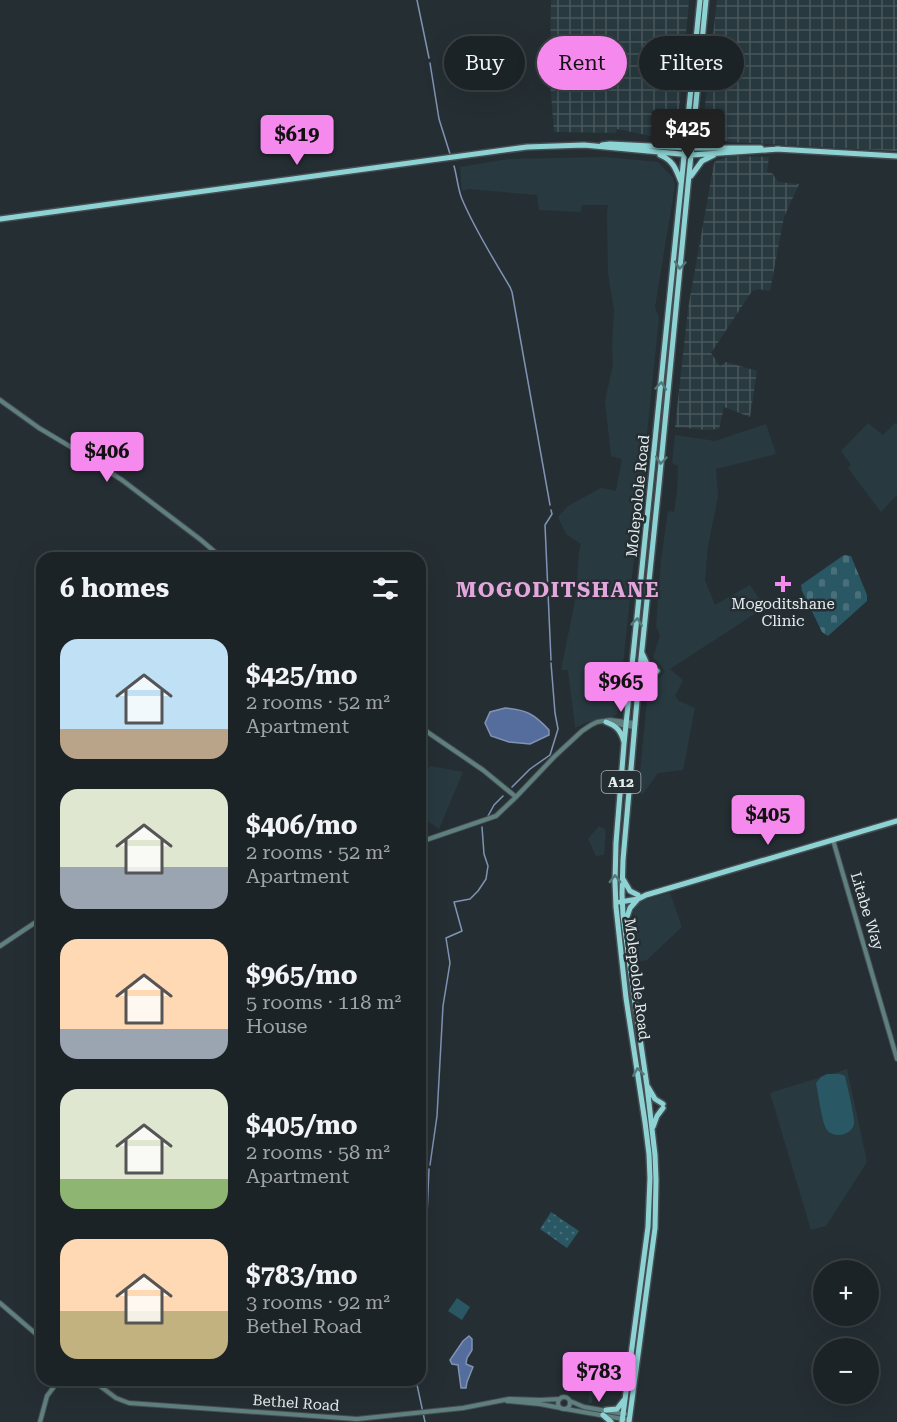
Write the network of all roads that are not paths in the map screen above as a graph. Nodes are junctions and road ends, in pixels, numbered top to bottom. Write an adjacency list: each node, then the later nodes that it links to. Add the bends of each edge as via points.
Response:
1 (700, 0): 4 (main road, Molepolole Road / A12)
2 (706, 0): 3 (main road, Molepolole Road / A12)
3 (694, 120): 5 (main road, via 706,142); 8 (main road, Molepolole Road / A12)
4 (686, 127): 6 (main road, via 673,140); 8 (main road, Molepolole Road / A12)
5 (723, 147): 7 (main road); 8 (main road)
6 (653, 149): 8 (main road); 12 (main road, via 673,164); 14 (main road, via 610,144 500,150)
7 (779, 149): 9 (main road); 10 (main road)
8 (688, 151): 9 (main road); 11 (main road, Molepolole Road / A12); 12 (main road, Molepolole Road / A12)
9 (719, 154): 11 (main road, via 702,161)
10 (897, 156)
11 (689, 179): 19 (main road, Molepolole Road / A12, one-way to 19)
12 (681, 183): 13 (main road, Molepolole Road / A12)
13 (677, 218): 15 (main road); 17 (main road, Molepolole Road / A12, one-way to 13)
14 (0, 219)
15 (670, 229)
16 (0, 400): 20 (street, via 122,480)
17 (657, 423): 18 (main road); 21 (main road, Molepolole Road / A12)
18 (649, 434)
19 (654, 536): 21 (main road); 23 (main road, Molepolole Road / A12)
20 (215, 552)
21 (645, 552): 27 (main road, Molepolole Road / A12, one-way to 21)
22 (656, 577): 23 (main road)
23 (648, 585): 24 (main road, Molepolole Road / A12)
24 (642, 652): 25 (main road, via 648,666); 28 (main road, Molepolole Road / A12)
25 (657, 671)
26 (604, 722): 27 (street); 30 (main road, via 619,729); 31 (street, via 582,731)
27 (627, 723): 28 (street); 30 (main road, Molepolole Road / A12)
28 (635, 725): 33 (main road, Molepolole Road / A12)
29 (426, 731): 31 (street)
30 (624, 744): 39 (main road, Molepolole Road / A12, one-way to 30, via 616,843)
31 (516, 797): 36 (street, via 496,816)
32 (632, 816): 33 (main road)
33 (626, 820): 37 (main road, Molepolole Road / A12)
34 (897, 820): 35 (main road)
35 (833, 839): 38 (main road); 43 (street, Litabe Way)
36 (426, 840)
37 (622, 878): 38 (main road); 39 (main road, Molepolole Road / A12)
38 (638, 897): 39 (main road); 41 (main road)
39 (619, 900): 41 (main road, Molepolole Road / A12); 50 (main road, Molepolole Road / A12, one-way to 39, via 648,1227 650,1178 626,998)
40 (36, 922): 42 (street)
41 (625, 925): 44 (main road, Molepolole Road / A12)
42 (0, 946)
43 (897, 1059)
44 (647, 1086): 45 (main road, Molepolole Road / A12); 45 (main road, via 663,1106)
45 (652, 1130): 57 (main road, Molepolole Road / A12, via 655,1228)
46 (0, 1303): 47 (street)
47 (36, 1334)
48 (54, 1386): 58 (street, via 47,1396)
49 (100, 1386): 52 (street, Bethel Road, via 129,1403 357,1419)
50 (626, 1398): 56 (main road, via 614,1410); 57 (main road, Molepolole Road / A12)
51 (560, 1399): 52 (street, Bethel Road); 53 (street, via 566,1397); 54 (street, via 558,1404)
52 (504, 1400): 54 (street, Bethel Road)
53 (570, 1401): 54 (street, via 569,1407); 55 (street, Bethel Road)
54 (563, 1409): 55 (street, Bethel Road)
55 (583, 1409): 56 (street, Bethel Road)
56 (602, 1412): 57 (street, Bethel Road); 59 (main road)
57 (626, 1419)
58 (40, 1422)
59 (611, 1422)

